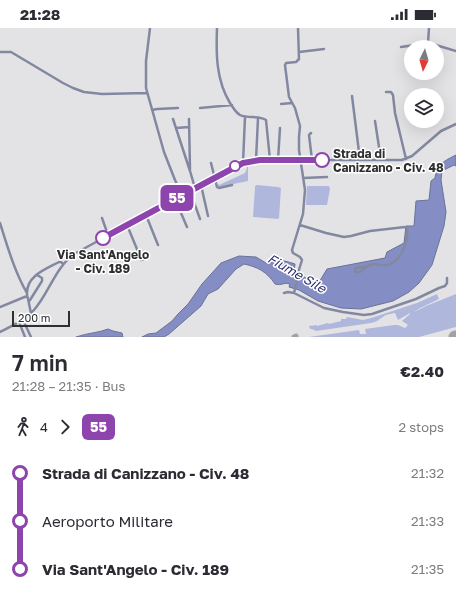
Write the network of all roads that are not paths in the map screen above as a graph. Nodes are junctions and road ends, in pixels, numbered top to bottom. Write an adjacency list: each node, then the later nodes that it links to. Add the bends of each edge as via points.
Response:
1 (150, 28): 14 (street)
2 (217, 28): 18 (street, via 218,65 224,93)
3 (298, 28): 11 (street)
4 (429, 28): 5 (street)
5 (428, 40)
6 (401, 47): 7 (street)
7 (404, 47)
8 (444, 48): 12 (street)
9 (324, 49): 11 (street)
10 (0, 52): 14 (street, via 11,52 63,83 84,92)
11 (299, 52): 16 (street, via 298,61 285,63 288,95)
12 (456, 52)
13 (386, 92): 32 (street, via 393,95)
14 (147, 94): 21 (street)
15 (352, 96): 38 (street)
16 (292, 103): 17 (street); 36 (street, via 300,126)
17 (281, 104)
18 (232, 105): 20 (street); 22 (street, via 238,114)
19 (178, 108): 21 (street)
20 (200, 108)
21 (152, 110): 50 (street, via 164,152)
22 (245, 117): 23 (street); 41 (street)
23 (258, 118): 33 (street); 34 (street, via 267,121)
24 (173, 119): 29 (street)
25 (189, 119): 28 (street)
26 (375, 121): 39 (street)
27 (456, 124): 32 (street, via 441,131)
28 (190, 127): 29 (street); 42 (street)
29 (176, 128): 42 (street)
30 (280, 128): 35 (street)
31 (311, 133): 37 (street, via 309,135)
32 (406, 159): 39 (street)
33 (256, 160): 34 (street); 41 (street)
34 (270, 160): 35 (street)
35 (278, 160): 36 (street)
36 (300, 160): 37 (street); 44 (street)
37 (312, 160): 38 (street)
38 (360, 160): 39 (street)
39 (381, 160)
40 (211, 163): 43 (street)
41 (243, 163): 43 (street)
42 (190, 171): 48 (street)
43 (214, 178): 46 (street); 47 (street, via 217,188)
44 (303, 178): 45 (street); 58 (street, via 305,190)
45 (327, 178)
46 (201, 185): 48 (street); 53 (street)
47 (232, 185)
48 (195, 188): 49 (street)
49 (190, 191): 50 (street); 55 (street)
50 (182, 195): 51 (street)
51 (175, 199): 52 (street); 59 (street)
52 (146, 214): 57 (street); 61 (street)
53 (208, 216)
54 (102, 218): 60 (street)
55 (200, 219)
56 (0, 223): 69 (street)
57 (127, 225): 60 (street); 62 (street, via 139,254 145,253 148,258)
58 (300, 225): 64 (street, via 344,236 407,228 405,248 394,261 384,266 373,264); 67 (street, via 292,251 302,260)
59 (187, 227)
60 (108, 235): 63 (street, via 74,254)
61 (158, 245)
62 (141, 260)
63 (64, 264): 65 (street, via 59,262); 72 (street)
64 (366, 267)
65 (36, 275): 69 (street); 70 (street, via 42,278 42,281)
66 (447, 278): 67 (street, via 445,286 368,315 324,308)
67 (294, 292): 68 (street)
68 (284, 293)
69 (27, 294): 70 (street); 71 (street)
70 (29, 301): 72 (street)
71 (0, 307)
72 (31, 313): 73 (street)
73 (23, 320): 74 (street); 77 (street)
74 (19, 322): 75 (street); 76 (street)
75 (0, 332)
76 (26, 337)
77 (31, 337)

